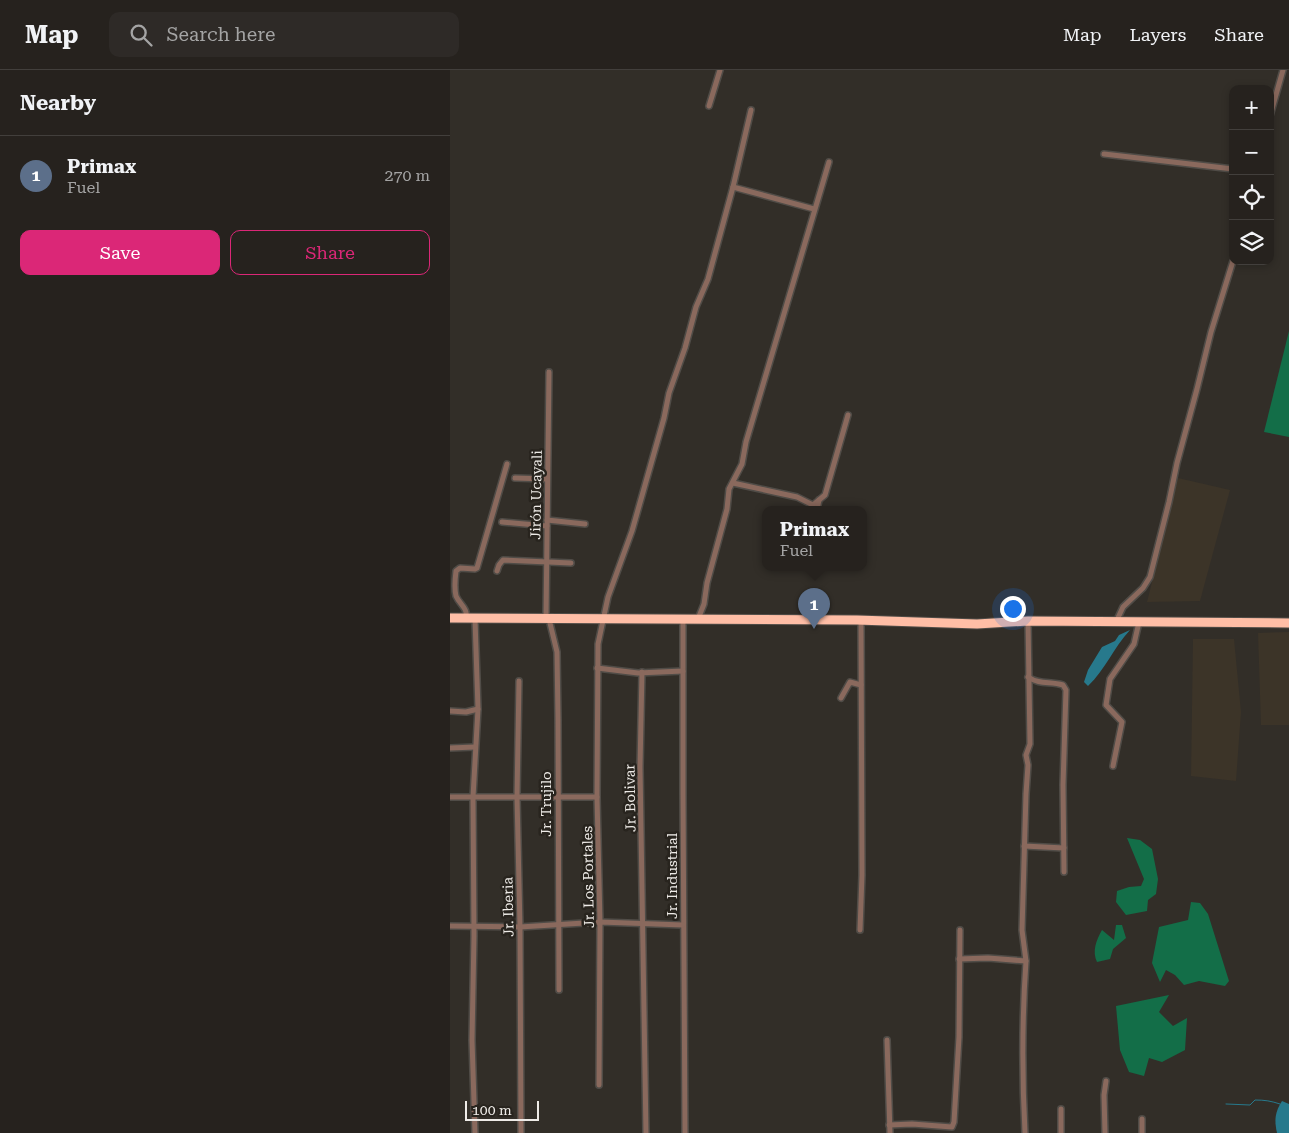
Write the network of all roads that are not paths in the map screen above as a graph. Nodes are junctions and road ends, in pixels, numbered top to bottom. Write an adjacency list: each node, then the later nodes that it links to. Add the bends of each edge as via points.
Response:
1 (720, 70): 4 (street)
2 (1283, 70): 3 (street)
3 (1274, 102)
4 (709, 106)
5 (752, 110): 9 (street, Jr. Los Portales)
6 (1104, 154): 8 (street)
7 (829, 162): 10 (street)
8 (1229, 169)
9 (733, 186): 10 (street); 30 (street, Jr. Los Portales, via 708,279 669,393 632,531)
10 (814, 210): 17 (street, via 742,464)
11 (1232, 265): 34 (street, via 1211,332 1150,577 1123,607)
12 (549, 372): 16 (street, Jirón Ucayali)
13 (848, 415): 18 (street, via 824,495)
14 (507, 464): 27 (street, via 477,568 456,571 457,599)
15 (515, 478): 16 (street)
16 (547, 479): 21 (street, Jirón Ucayali)
17 (733, 483): 18 (street, via 797,497 813,505); 29 (street)
18 (819, 500): 19 (street)
19 (818, 506)
20 (502, 522): 21 (street)
21 (547, 523): 22 (street); 23 (street, Jirón Ucayali)
22 (584, 524)
23 (546, 562): 24 (street); 25 (street, via 503,560); 28 (street, Jirón Ucayali)
24 (570, 563)
25 (498, 571)
26 (450, 618): 27 (highway)
27 (470, 619): 28 (highway); 44 (street)
28 (548, 619): 30 (highway); 53 (street, Jr. Trujilo, via 558,669)
29 (698, 619): 31 (highway); 32 (highway)
30 (602, 620): 31 (highway); 37 (street, Jr. Los Portales)
31 (684, 620): 38 (street, Jr. Industrial)
32 (861, 620): 33 (highway, via 962,624); 42 (street)
33 (1028, 621): 34 (highway); 40 (street)
34 (1116, 622): 35 (highway)
35 (1139, 622): 36 (highway); 48 (street, via 1134,644 1110,679 1106,705 1122,722)
36 (1289, 623)
37 (597, 668): 39 (street); 51 (street, Jr. Los Portales)
38 (683, 671): 39 (street); 61 (street, Jr. Industrial)
39 (642, 672): 58 (street, Jr. Bolivar)
40 (1028, 677): 54 (street, via 1030,744 1026,755); 55 (street, via 1042,684 1063,685 1066,690)
41 (519, 681): 52 (street, Jr. Iberia)
42 (861, 685): 43 (street, via 849,681); 64 (street)
43 (841, 698)
44 (478, 709): 45 (street); 46 (street)
45 (450, 711)
46 (475, 747): 47 (street); 50 (street)
47 (450, 748)
48 (1113, 766)
49 (450, 797): 50 (street)
50 (473, 797): 52 (street); 59 (street)
51 (597, 797): 53 (street); 57 (street, Jr. Los Portales)
52 (517, 798): 53 (street); 63 (street, Jr. Iberia)
53 (557, 798): 60 (street, Jr. Trujilo)
54 (1024, 846): 55 (street); 67 (street, via 1022,930)
55 (1064, 848): 56 (street)
56 (1064, 872)
57 (600, 922): 58 (street); 60 (street); 71 (street, Jr. Los Portales)
58 (642, 924): 61 (street); 77 (street, Jr. Bolivar)
59 (474, 925): 62 (street); 63 (street); 75 (street, via 472,1040)
60 (558, 925): 63 (street); 68 (street, Jr. Trujilo)
61 (683, 925): 78 (street, Jr. Industrial)
62 (450, 926)
63 (520, 927): 76 (street, Jr. Iberia)
64 (860, 930)
65 (960, 930): 66 (street)
66 (959, 959): 67 (street); 74 (street, via 959,1037 952,1127)
67 (1026, 961): 80 (street)
68 (559, 990)
69 (887, 1040): 74 (street)
70 (1106, 1081): 82 (street)
71 (599, 1085)
72 (1061, 1109): 81 (street)
73 (1142, 1119): 83 (street)
74 (889, 1125): 79 (street)
75 (475, 1133)
76 (521, 1133)
77 (646, 1133)
78 (685, 1133)
79 (890, 1133)
80 (1025, 1133)
81 (1061, 1133)
82 (1105, 1133)
83 (1142, 1133)

